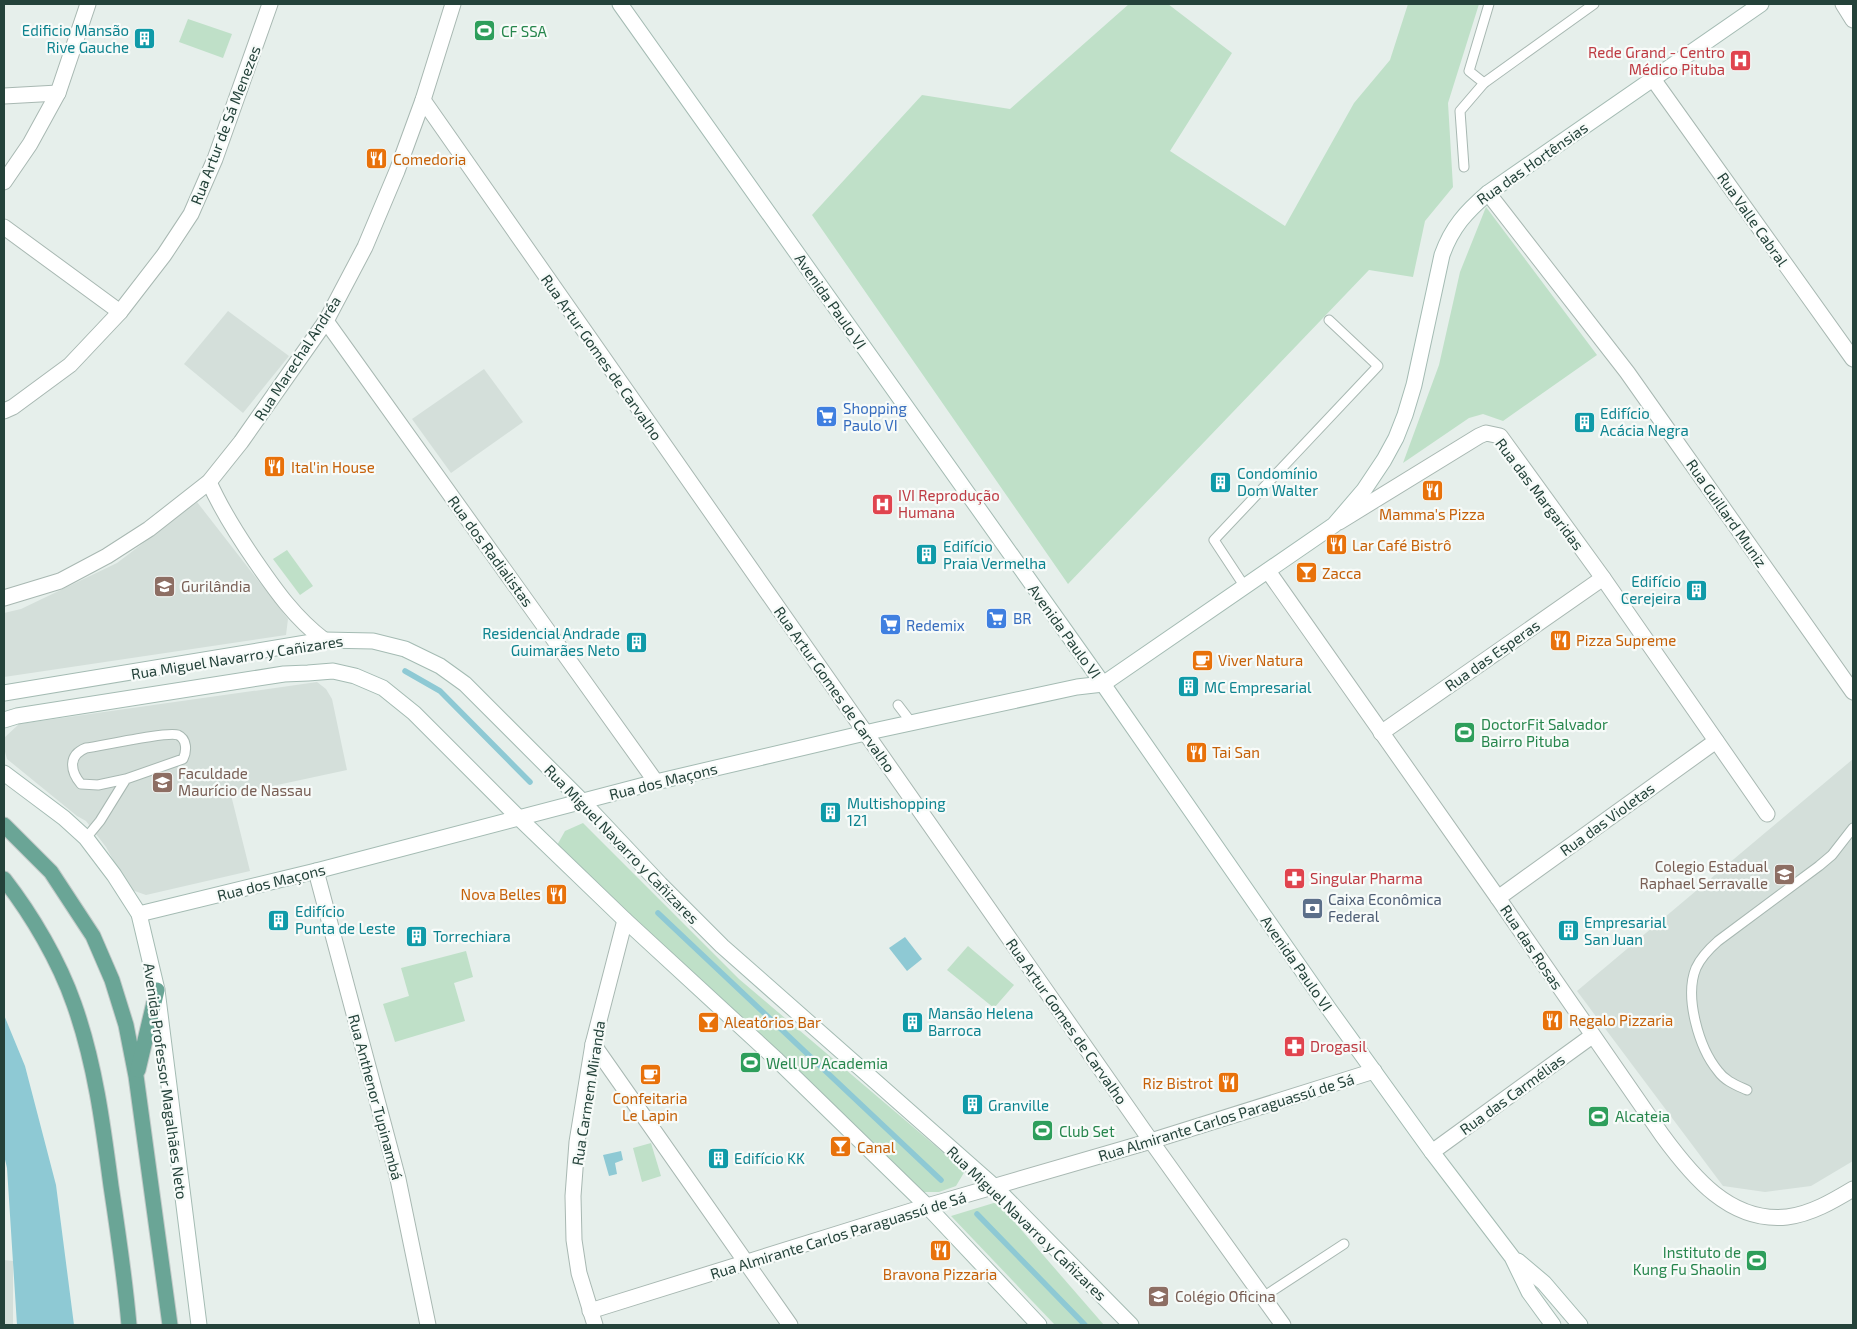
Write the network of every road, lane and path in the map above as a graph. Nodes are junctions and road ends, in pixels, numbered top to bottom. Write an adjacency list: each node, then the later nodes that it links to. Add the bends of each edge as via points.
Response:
1 (88, 4): 12 (street)
2 (270, 4): 19 (street, Rua Artur de Sá Menezes, via 215,159 191,214 164,256)
3 (453, 4): 14 (street, Rua Marechal Andréa)
4 (620, 4): 31 (street, Avenida Paulo VI)
5 (1489, 4): 11 (lane, via 1469,71)
6 (1594, 4): 11 (lane)
7 (1760, 4): 10 (street, Rua das Hortênsias)
8 (1843, 4): 9 (street)
9 (1853, 20)
10 (1653, 79): 17 (street, Rua das Hortênsias); 22 (street, Rua Valle Cabral)
11 (1484, 83): 15 (lane, via 1460,111)
12 (58, 93): 13 (street); 16 (street, via 30,144)
13 (4, 96)
14 (423, 100): 21 (street, Rua Marechal Andréa, via 365,247); 38 (street, Rua Artur Gomes de Carvalho, via 805,640)
15 (1464, 167)
16 (4, 182)
17 (1488, 192): 25 (street, Rua das Hortênsias, via 1459,221 1445,246 1414,385 1396,438 1364,490); 32 (street, Rua Guillard Muniz, via 1627,372)
18 (4, 226): 19 (street)
19 (120, 312): 23 (street, Rua Artur de Sá Menezes, via 70,365)
20 (1329, 320): 28 (lane, via 1378,366 1214,540)
21 (326, 321): 24 (street, Rua Marechal Andréa); 42 (street, Rua dos Radialistas)
22 (1853, 359)
23 (4, 411)
24 (209, 482): 29 (street, Rua Marechal Andréa, via 108,556 60,581); 30 (street, via 229,522 281,599)
25 (1334, 525): 26 (street, Rua das Margaridas); 27 (street, Rua das Margaridas, via 1479,436 1494,434 1500,436)
26 (1268, 572): 28 (street, Rua das Margaridas); 37 (street, Rua das Rosas)
27 (1603, 578): 37 (street, Rua das Esperas); 39 (street, Rua das Margaridas)
28 (1245, 587): 31 (street, Rua das Margaridas)
29 (4, 598)
30 (324, 640): 33 (street, Rua Miguel Navarro y Cañizares); 43 (street, Rua Miguel Navarro y Cañizares, via 373,641 405,649 440,666 465,684)
31 (1103, 684): 36 (street, Rua dos Maçons); 57 (street, Avenida Paulo VI)
32 (1853, 692)
33 (4, 693)
34 (898, 705): 36 (lane)
35 (4, 720): 45 (street, Rua Miguel Navarro y Cañizares, via 274,676 333,671 383,688 414,713)
36 (911, 722): 38 (street, Rua dos Maçons)
37 (1381, 732): 51 (street, Rua das Rosas)
38 (865, 733): 42 (street, Rua dos Maçons); 60 (street, Rua Artur Gomes de Carvalho)
39 (1716, 741): 44 (street, Rua das Margaridas); 51 (street, Rua das Violetas)
40 (4, 773): 48 (street, Avenida Professor Magalhães Neto)
41 (126, 779): 41 (lane, via 98,785 81,784 72,765 73,758 86,748 176,734 182,738 186,747 183,758); 48 (lane)
42 (656, 782): 43 (street, Rua dos Maçons)
43 (581, 800): 45 (street, Rua dos Maçons); 62 (street, Rua Miguel Navarro y Cañizares, via 722,946)
44 (1767, 814)
45 (519, 818): 49 (street, Rua dos Maçons); 53 (street, Rua Miguel Navarro y Cañizares)
46 (4, 824): 58 (main road, Avenida Professor Magalhães Neto, via 51,872 93,936 112,980 126,1025)
47 (1853, 828): 59 (lane, via 1819,866 1718,941 1704,954 1695,970 1692,1003 1700,1039 1718,1072)
48 (86, 838): 52 (street, Avenida Professor Magalhães Neto)
49 (316, 871): 52 (street, Rua dos Maçons); 73 (street, Rua Anthenor Tupinambá, via 398,1179)
50 (4, 879): 70 (main road, via 53,956 74,1004 91,1062)
51 (1498, 898): 55 (street, Rua das Rosas)
52 (139, 914): 54 (street, Avenida Professor Magalhães Neto)
53 (625, 920): 56 (street, Rua Carmem Miranda); 64 (street, Rua Miguel Navarro y Cañizares, via 777,1060)
54 (157, 990): 58 (main road); 72 (street, Avenida Professor Magalhães Neto)
55 (1592, 1036): 61 (street, Rua das Carmélias); 63 (street, Rua das Rosas, via 1682,1162 1702,1184 1724,1201 1763,1216 1787,1217 1829,1203)
56 (593, 1044): 67 (street); 69 (street, Rua Carmem Miranda, via 577,1142 573,1196 574,1240)
57 (1374, 1071): 60 (street, Rua Almirante Carlos Paraguassú de Sá); 61 (street, Avenida Paulo VI)
58 (136, 1076): 71 (main road, Avenida Professor Magalhães Neto)
59 (1747, 1090)
60 (1151, 1141): 62 (street, Rua Almirante Carlos Paraguassú de Sá); 68 (street, Rua Artur Gomes de Carvalho)
61 (1432, 1152): 66 (street, Avenida Paulo VI)
62 (994, 1187): 64 (street, Rua Almirante Carlos Paraguassú de Sá); 76 (street, Rua Miguel Navarro y Cañizares)
63 (1853, 1189)
64 (927, 1206): 67 (street, Rua Almirante Carlos Paraguassú de Sá); 75 (street, Rua Miguel Navarro y Cañizares)
65 (1344, 1244): 68 (lane)
66 (1512, 1257): 78 (street, Avenida Paulo VI, via 1529,1292); 79 (street, Avenida Paulo VI, via 1544,1283)
67 (747, 1263): 69 (street, Rua Almirante Carlos Paraguassú de Sá); 74 (street)
68 (1263, 1297): 77 (street, Rua Artur Gomes de Carvalho)
69 (593, 1318)
70 (129, 1325)
71 (170, 1325)
72 (199, 1325)
73 (428, 1325)
74 (790, 1325)
75 (1039, 1325)
76 (1131, 1325)
77 (1283, 1325)
78 (1553, 1325)
79 (1580, 1325)

